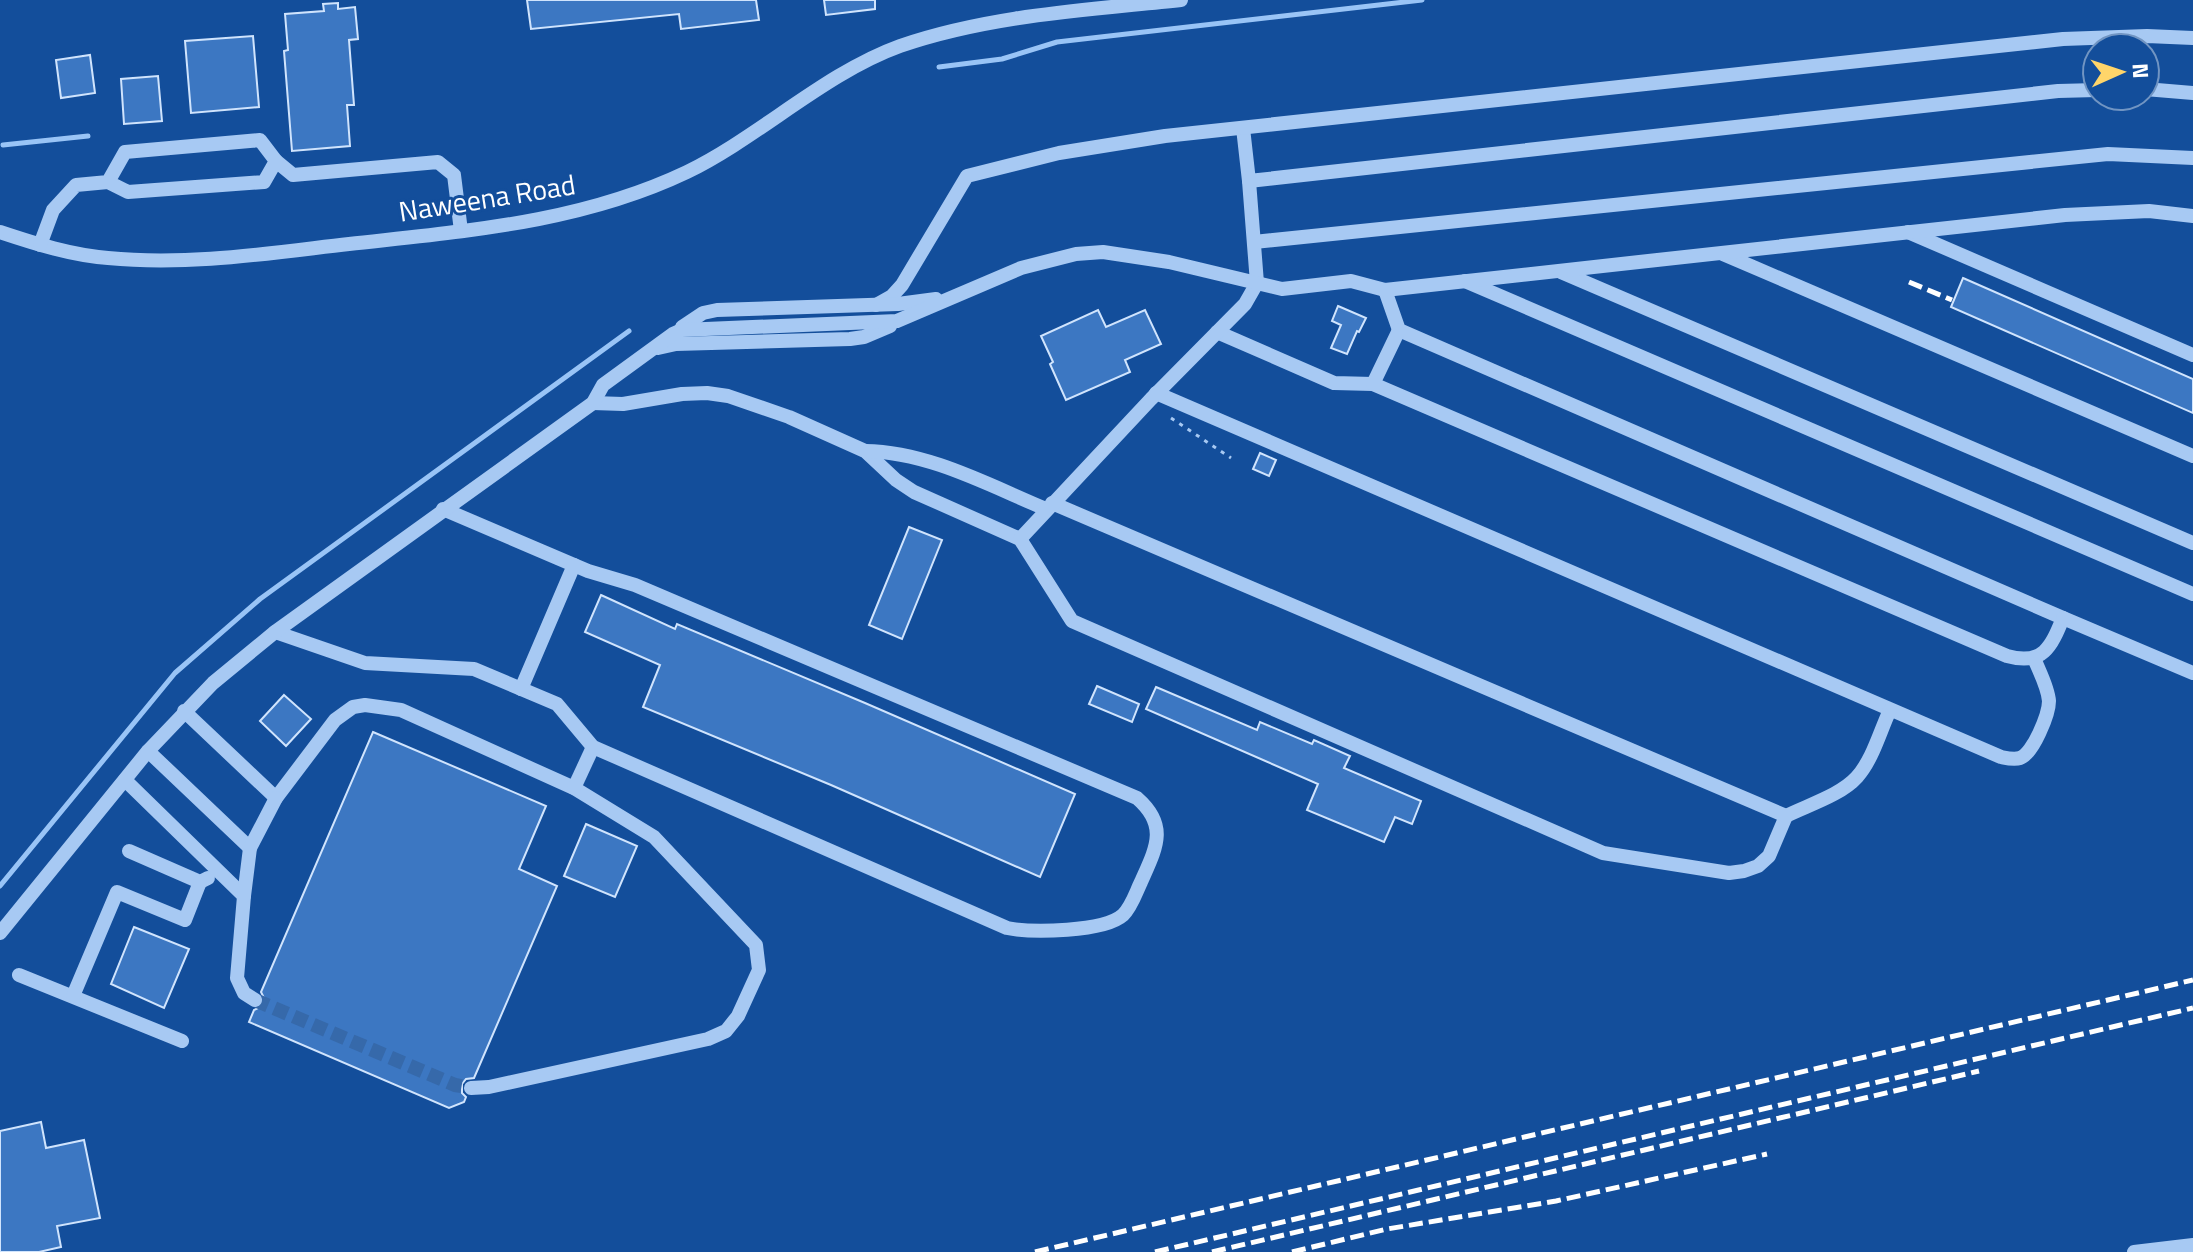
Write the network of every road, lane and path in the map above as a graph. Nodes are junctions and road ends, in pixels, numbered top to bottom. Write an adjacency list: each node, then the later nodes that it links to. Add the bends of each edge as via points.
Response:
1 (1181, 0): 12 (street, Naweena Road, via 985,24 898,47 663,182 611,203 519,225)
2 (2193, 38): 6 (street, via 2063,39)
3 (2081, 90): 9 (street)
4 (2161, 90): 5 (street)
5 (2193, 93)
6 (1243, 128): 9 (street); 23 (street, via 1090,147 967,176 902,285)
7 (2193, 158): 15 (street, via 2069,157)
8 (276, 161): 10 (street, via 264,182 128,192); 10 (street, via 260,140 125,152); 12 (street, via 293,175 438,162 454,175)
9 (1249, 181): 15 (street)
10 (108, 182): 16 (street, via 76,185 53,210)
11 (2193, 216): 14 (street, via 2108,211)
12 (461, 231): 16 (street, Naweena Road, via 173,260 109,258)
13 (0, 232): 16 (street, Naweena Road)
14 (1907, 232): 17 (street); 29 (street)
15 (1254, 242): 20 (street)
16 (40, 245)
17 (1720, 253): 18 (street); 34 (street)
18 (1557, 271): 19 (street); 39 (street)
19 (1464, 281): 21 (street); 41 (street)
20 (1257, 283): 21 (street, via 1282,289 1351,281); 22 (street, via 1103,252 1021,268); 26 (street)
21 (1385, 290): 25 (street)
22 (963, 293): 23 (street); 24 (street)
23 (876, 305): 27 (street, via 703,313)
24 (909, 317): 27 (street, via 879,323 691,328); 28 (street, via 864,337 668,345)
25 (1399, 330): 30 (street); 42 (street)
26 (1217, 332): 30 (street, via 1334,383); 31 (street)
27 (673, 334): 28 (street)
28 (647, 353): 32 (street, via 603,385)
29 (2193, 355)
30 (1373, 384): 45 (street, via 2007,656)
31 (1154, 396): 35 (path, via 1165,414); 36 (street); 49 (street)
32 (593, 403): 33 (street, via 623,404 682,394 728,396); 37 (street)
33 (865, 451): 36 (street, via 893,451 933,462); 38 (street, via 914,492)
34 (2193, 456)
35 (1231, 458)
36 (1049, 506): 38 (street); 56 (street)
37 (443, 509): 40 (street); 43 (street)
38 (1020, 539): 56 (street, via 1072,621 1603,853 1744,871 1769,856)
39 (2193, 543)
40 (574, 565): 48 (street); 51 (street, via 635,585 1137,798 1151,811 1156,847 1123,915 1097,926 1019,930)
41 (2193, 594)
42 (2063, 618): 45 (street, via 2047,650); 47 (street)
43 (275, 632): 44 (street); 50 (street)
44 (330, 651): 46 (street, via 365,663); 46 (street, via 444,658)
45 (2034, 658): 49 (street, via 2049,706 2032,748 2020,758 2001,757)
46 (474, 669): 48 (street)
47 (2193, 673)
48 (521, 689): 51 (street, via 557,704)
49 (1890, 710): 56 (street, via 1856,778)
50 (184, 711): 52 (street); 55 (street)
51 (593, 747): 54 (street)
52 (148, 751): 53 (street); 57 (street)
53 (125, 780): 59 (street); 62 (street)
54 (574, 788): 55 (street, via 401,710 365,705 335,720); 67 (street, via 654,837 756,945 759,970 738,1016 717,1035)
55 (276, 798): 57 (street)
56 (1786, 816)
57 (250, 848): 61 (street)
58 (129, 851): 60 (street)
59 (219, 872): 60 (street); 61 (street)
60 (200, 882): 64 (street, via 185,920 117,892)
61 (244, 896): 65 (street, via 237,978 244,993)
62 (0, 933)
63 (19, 975): 64 (street)
64 (73, 996): 66 (street)
65 (255, 1000)
66 (182, 1041)
67 (471, 1088)
68 (2193, 1245): 69 (street)
69 (2175, 1250): 70 (street)
70 (2134, 1252)

